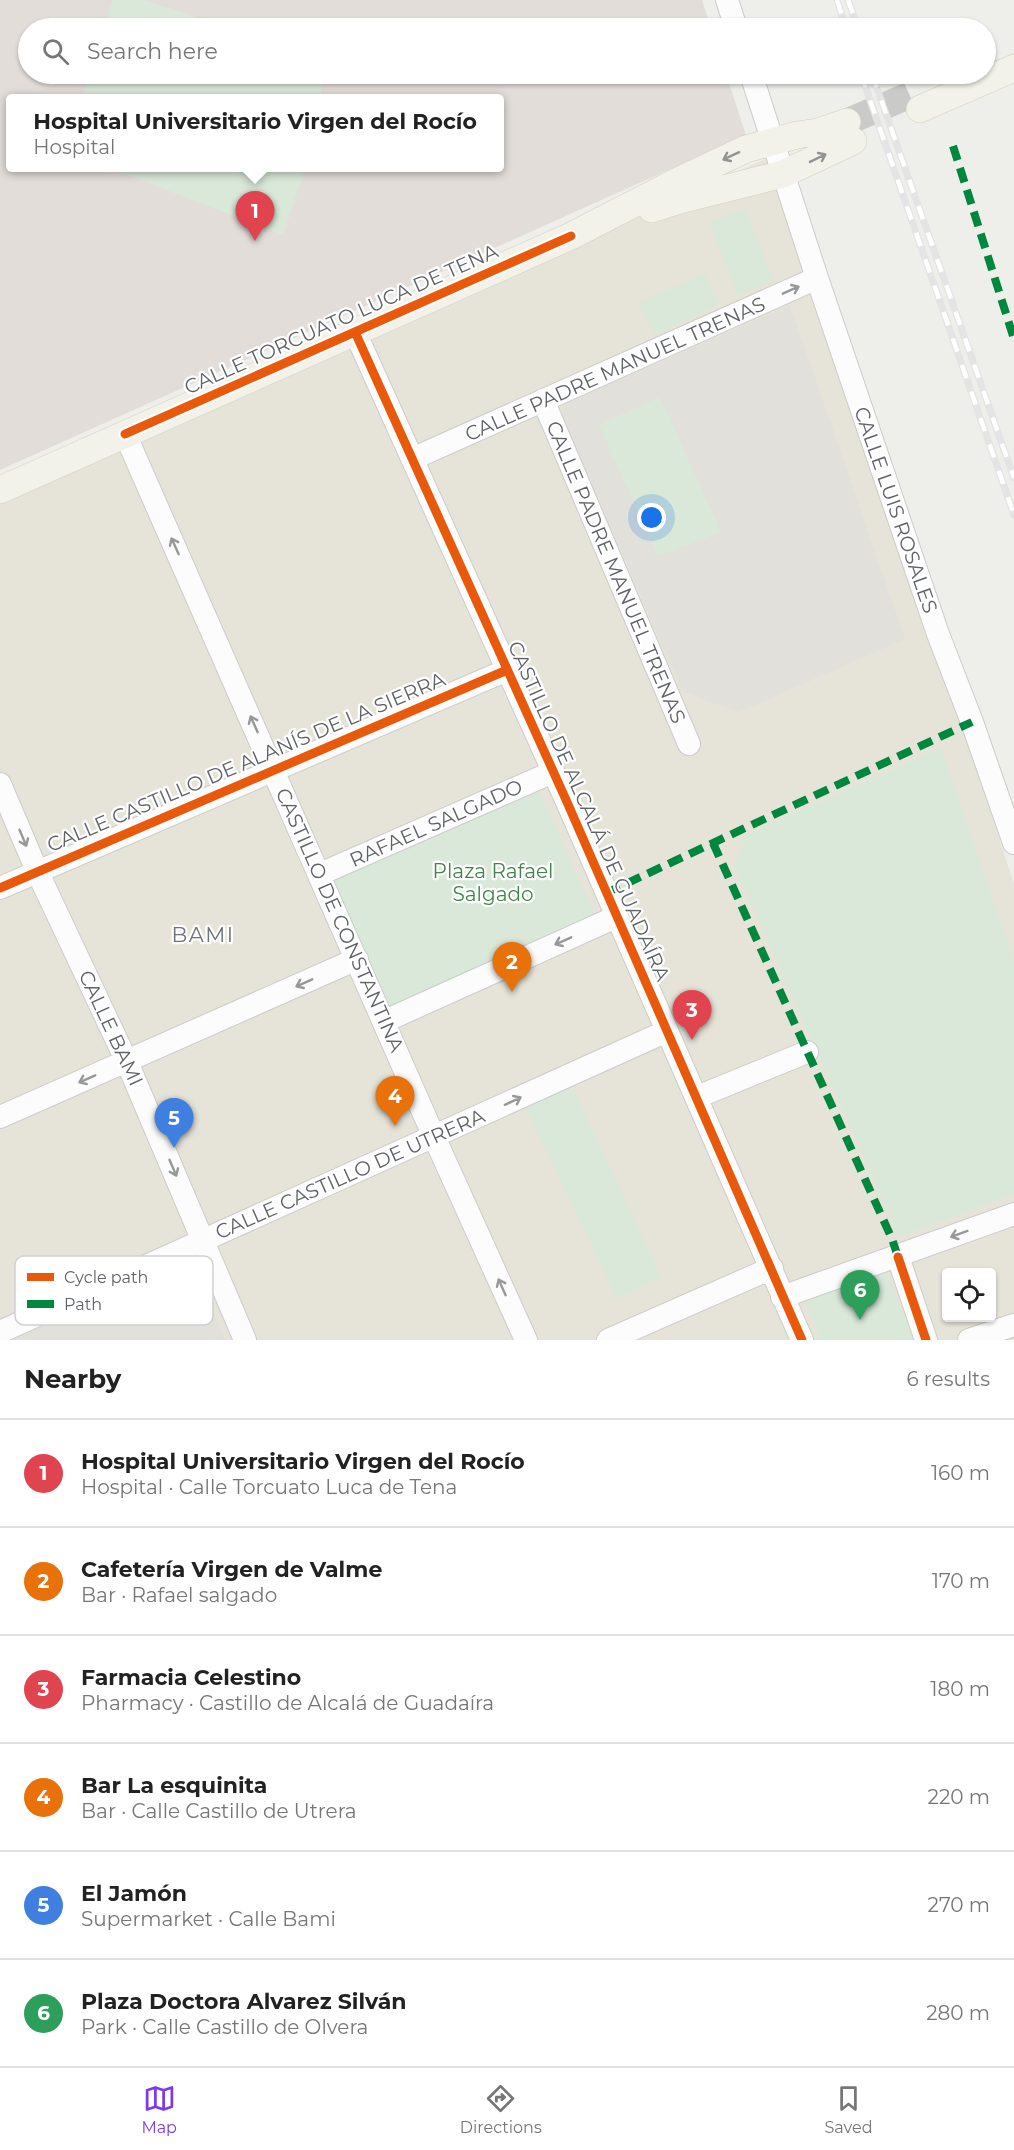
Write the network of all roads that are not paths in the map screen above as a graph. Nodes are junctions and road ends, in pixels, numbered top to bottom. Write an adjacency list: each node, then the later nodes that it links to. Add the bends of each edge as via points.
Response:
1 (727, 0): 2 (street)
2 (733, 18)
3 (1014, 48): 4 (main road)
4 (996, 56)
5 (1014, 68): 6 (main road)
6 (996, 74)
7 (754, 84): 11 (street, CALLE LUIS ROSALES)
8 (942, 84): 9 (main road, via 919,100)
9 (966, 84)
10 (850, 131): 11 (main road, CALLE TORCUATO LUCA DE TENA)
11 (777, 157): 12 (main road, CALLE TORCUATO LUCA DE TENA, via 680,200); 12 (main road, CALLE TORCUATO LUCA DE TENA, one-way to 12, via 746,149); 13 (street, CALLE LUIS ROSALES)
12 (571, 236): 14 (main road, CALLE TORCUATO LUCA DE TENA)
13 (817, 278): 15 (street, CALLE PADRE MANUEL TRENAS, one-way to 13); 24 (street, CALLE LUIS ROSALES, via 934,623)
14 (355, 332): 16 (main road, CALLE TORCUATO LUCA DE TENA); 17 (street, CASTILLO DE ALCALÁ DE GUADAÍRA)
15 (543, 400): 17 (street, CALLE PADRE MANUEL TRENAS); 20 (street, CALLE PADRE MANUEL TRENAS)
16 (125, 434): 18 (main road, CALLE TORCUATO LUCA DE TENA); 21 (street, CASTILLO DE CONSTANTINA, one-way to 16)
17 (412, 459): 19 (street, CASTILLO DE ALCALÁ DE GUADAÍRA)
18 (0, 490)
19 (507, 670): 21 (street, CALLE CASTILLO DE ALANÍS DE LA SIERRA); 22 (street, CASTILLO DE ALCALÁ DE GUADAÍRA)
20 (689, 744)
21 (274, 771): 25 (street, CALLE CASTILLO DE ALANÍS DE LA SIERRA); 26 (street, CASTILLO DE CONSTANTINA)
22 (553, 772): 26 (street, RAFAEL SALGADO); 28 (street, CASTILLO DE ALCALÁ DE GUADAÍRA)
23 (0, 784): 25 (street, CALLE BAMI, one-way to 25)
24 (1014, 843)
25 (37, 871): 27 (street, CALLE CASTILLO DE ALANÍS DE LA SIERRA); 33 (street, CALLE BAMI)
26 (320, 874): 29 (street, CASTILLO DE CONSTANTINA)
27 (0, 888)
28 (616, 917): 30 (street, one-way to 30); 31 (street, CASTILLO DE ALCALÁ DE GUADAÍRA)
29 (357, 959): 30 (street, CASTILLO DE CONSTANTINA); 33 (street, one-way to 33)
30 (385, 1022): 36 (street, CASTILLO DE CONSTANTINA)
31 (667, 1031): 34 (street, CASTILLO DE ALCALÁ DE GUADAÍRA); 36 (street, CALLE CASTILLO DE UTRERA, one-way to 31)
32 (807, 1052): 34 (street)
33 (127, 1062): 35 (street, one-way to 35); 38 (street, CALLE BAMI, one-way to 38)
34 (697, 1097): 43 (street, CASTILLO DE ALCALÁ DE GUADAÍRA)
35 (0, 1117)
36 (435, 1137): 38 (street, CALLE CASTILLO DE UTRERA); 49 (street, CASTILLO DE CONSTANTINA, one-way to 36)
37 (1014, 1214): 41 (street, one-way to 41)
38 (204, 1239): 39 (street, CALLE CASTILLO DE UTRERA); 40 (street, CALLE BAMI)
39 (167, 1256)
40 (211, 1256)
41 (898, 1257): 44 (street); 52 (street)
42 (213, 1261): 48 (street, CALLE BAMI)
43 (772, 1268): 44 (street, CASTILLO DE ALCALÁ DE GUADAÍRA); 50 (street)
44 (782, 1297): 51 (street, CASTILLO DE ALCALÁ DE GUADAÍRA)
45 (15, 1325): 47 (street, CALLE CASTILLO DE UTRERA)
46 (1014, 1325): 53 (street)
47 (0, 1332)
48 (245, 1340)
49 (526, 1340)
50 (608, 1340)
51 (802, 1340)
52 (926, 1340)
53 (969, 1340)

